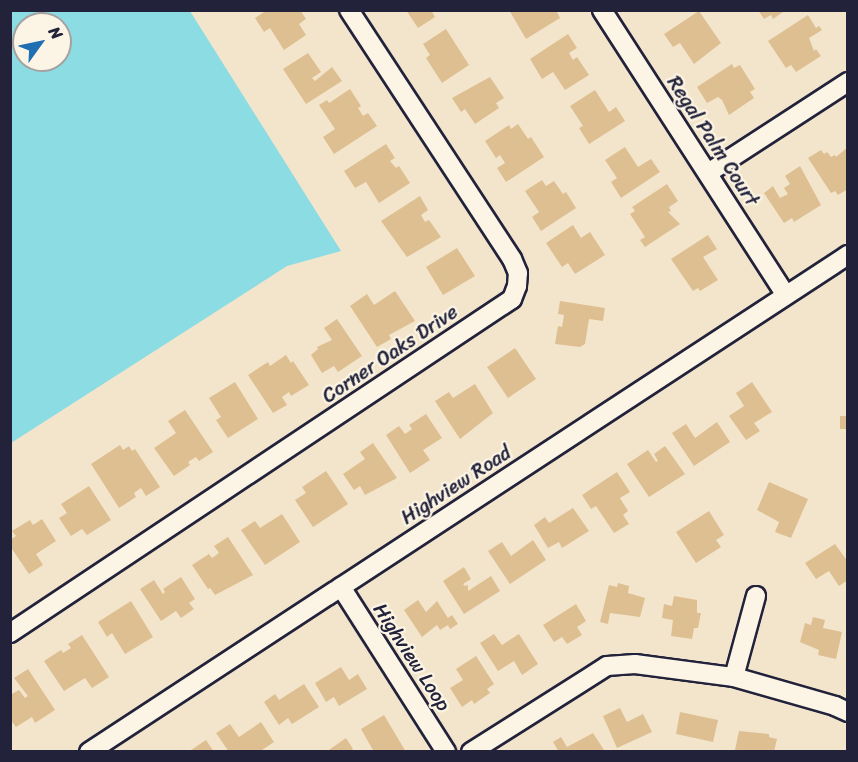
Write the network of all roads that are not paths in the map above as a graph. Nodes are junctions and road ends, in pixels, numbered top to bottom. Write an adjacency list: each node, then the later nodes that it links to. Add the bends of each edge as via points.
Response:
1 (349, 10): 9 (street, Corner Oaks Drive, via 512,259 518,273 512,299)
2 (602, 10): 4 (street, Regal Palm Court)
3 (848, 82): 4 (street)
4 (708, 173): 6 (street, Regal Palm Court)
5 (848, 255): 6 (street, Highview Road)
6 (786, 296): 7 (street, Highview Road)
7 (340, 587): 12 (street, Highview Road); 13 (street, Highview Loop)
8 (756, 596): 10 (street)
9 (10, 633)
10 (734, 677): 11 (street); 14 (street, via 635,664 607,666)
11 (848, 712)
12 (89, 752)
13 (446, 752)
14 (471, 752)

